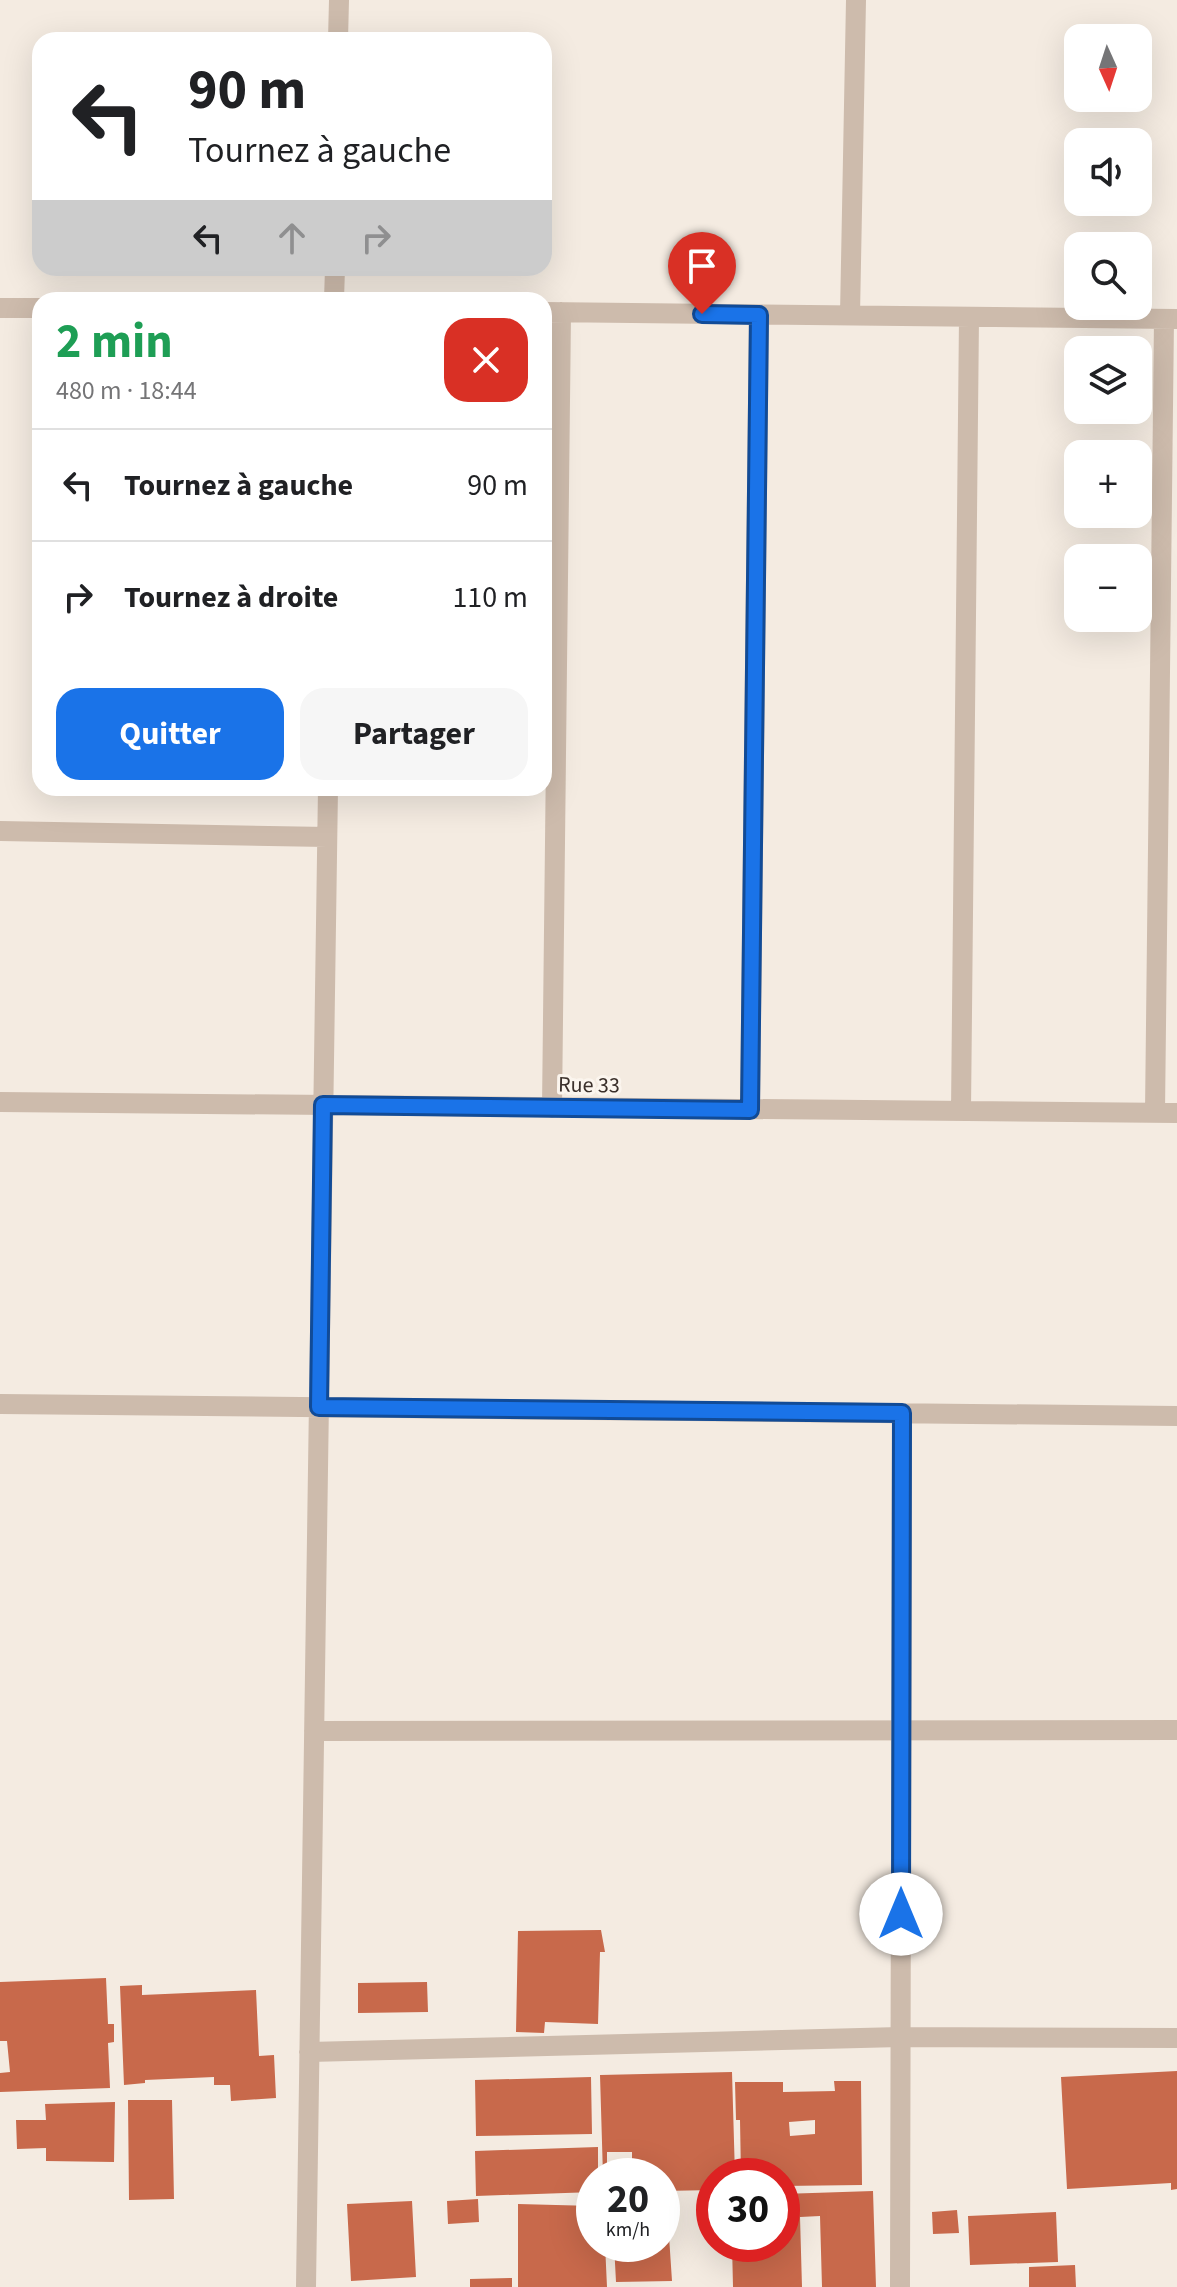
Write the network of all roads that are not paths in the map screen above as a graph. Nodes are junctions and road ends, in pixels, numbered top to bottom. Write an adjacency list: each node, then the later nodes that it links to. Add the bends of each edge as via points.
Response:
1 (339, 0): 3 (street)
2 (856, 0): 8 (street)
3 (338, 32)
4 (0, 308): 5 (street)
5 (32, 308)
6 (552, 312): 7 (street); 16 (street)
7 (759, 315): 8 (street); 17 (street)
8 (850, 315): 9 (street)
9 (969, 317): 10 (street); 18 (street)
10 (1170, 319): 19 (street)
11 (328, 796): 13 (street)
12 (0, 831): 13 (street)
13 (327, 837): 15 (street)
14 (0, 1102): 15 (street, Rue 33)
15 (323, 1105): 16 (street, Rue 33); 22 (street)
16 (552, 1108): 17 (street, Rue 33)
17 (750, 1110): 18 (street, Rue 33)
18 (961, 1111): 19 (street, Rue 33)
19 (1155, 1113): 20 (street, Rue 33)
20 (1177, 1113)
21 (0, 1404): 22 (street)
22 (319, 1407): 23 (street); 27 (street)
23 (902, 1413): 24 (street); 25 (street)
24 (1177, 1416)
25 (901, 1730): 26 (street); 27 (street); 28 (street)
26 (1177, 1730)
27 (314, 1731): 30 (street)
28 (900, 2037): 29 (street); 30 (street); 32 (street)
29 (1177, 2038)
30 (309, 2052): 31 (street)
31 (306, 2287)
32 (900, 2287)

